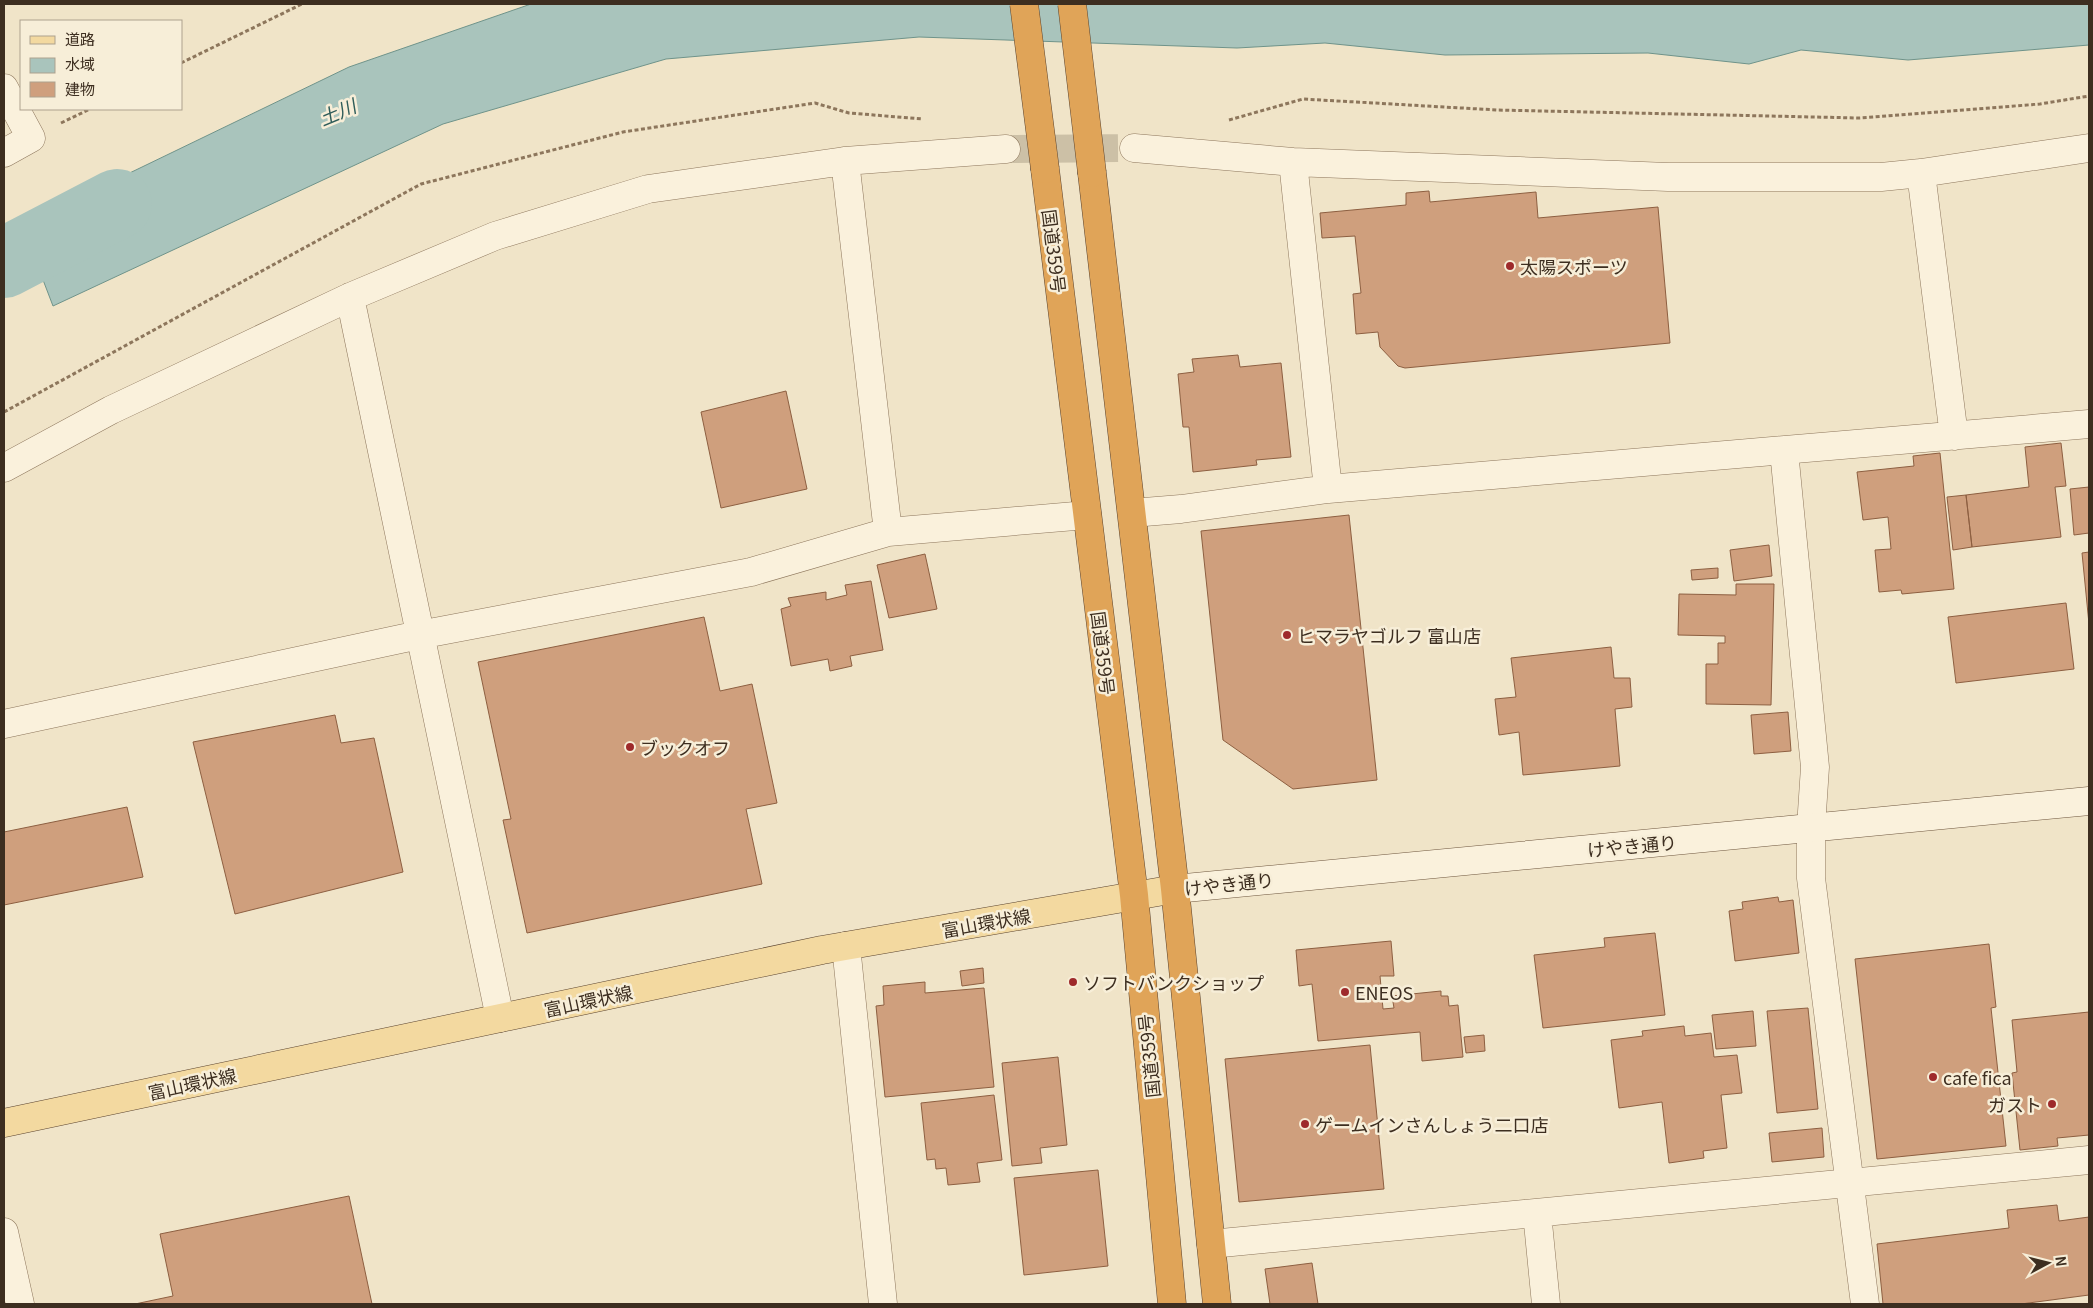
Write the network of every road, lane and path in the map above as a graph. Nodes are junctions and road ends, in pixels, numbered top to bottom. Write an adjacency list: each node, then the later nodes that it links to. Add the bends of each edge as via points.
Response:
1 (302, 4): 4 (path)
2 (1024, 4): 20 (highway, 国道359号, bridge)
3 (1072, 4): 19 (highway, bridge)
4 (182, 64)
5 (4, 88): 9 (street, via 31,138)
6 (1134, 148): 11 (street)
7 (2089, 148): 12 (street)
8 (1006, 149): 10 (street)
9 (4, 153)
10 (845, 161): 13 (street, via 648,189 496,236); 21 (street)
11 (1293, 162): 12 (street, via 1668,177 1881,177); 18 (street)
12 (1921, 173): 15 (street)
13 (350, 297): 17 (street, via 111,410); 22 (street)
14 (2089, 424): 15 (street)
15 (1954, 436): 16 (street)
16 (1784, 451): 18 (street); 25 (street, via 1815,767)
17 (4, 468)
18 (1328, 489): 19 (street, via 1180,510)
19 (1132, 513): 26 (highway)
20 (1087, 515): 21 (street); 27 (highway, 国道359号)
21 (888, 532): 22 (street, via 751,572)
22 (419, 635): 23 (street); 29 (street)
23 (4, 724)
24 (2089, 801): 25 (street, けやき通り)
25 (1811, 828): 26 (street, けやき通り); 32 (street, via 1811,878)
26 (1175, 889): 27 (main road, 富山環状線); 35 (highway)
27 (1134, 896): 28 (main road, 富山環状線); 38 (highway, 国道359号)
28 (846, 946): 29 (main road, 富山環状線); 36 (street)
29 (500, 1018): 30 (main road, 富山環状線)
30 (4, 1123)
31 (2089, 1160): 32 (street)
32 (1850, 1183): 33 (street); 41 (street)
33 (1537, 1213): 35 (street); 40 (street)
34 (4, 1232): 37 (street)
35 (1211, 1244): 39 (highway)
36 (876, 1303)
37 (20, 1304)
38 (1172, 1304)
39 (1217, 1304)
40 (1546, 1304)
41 (1865, 1304)

